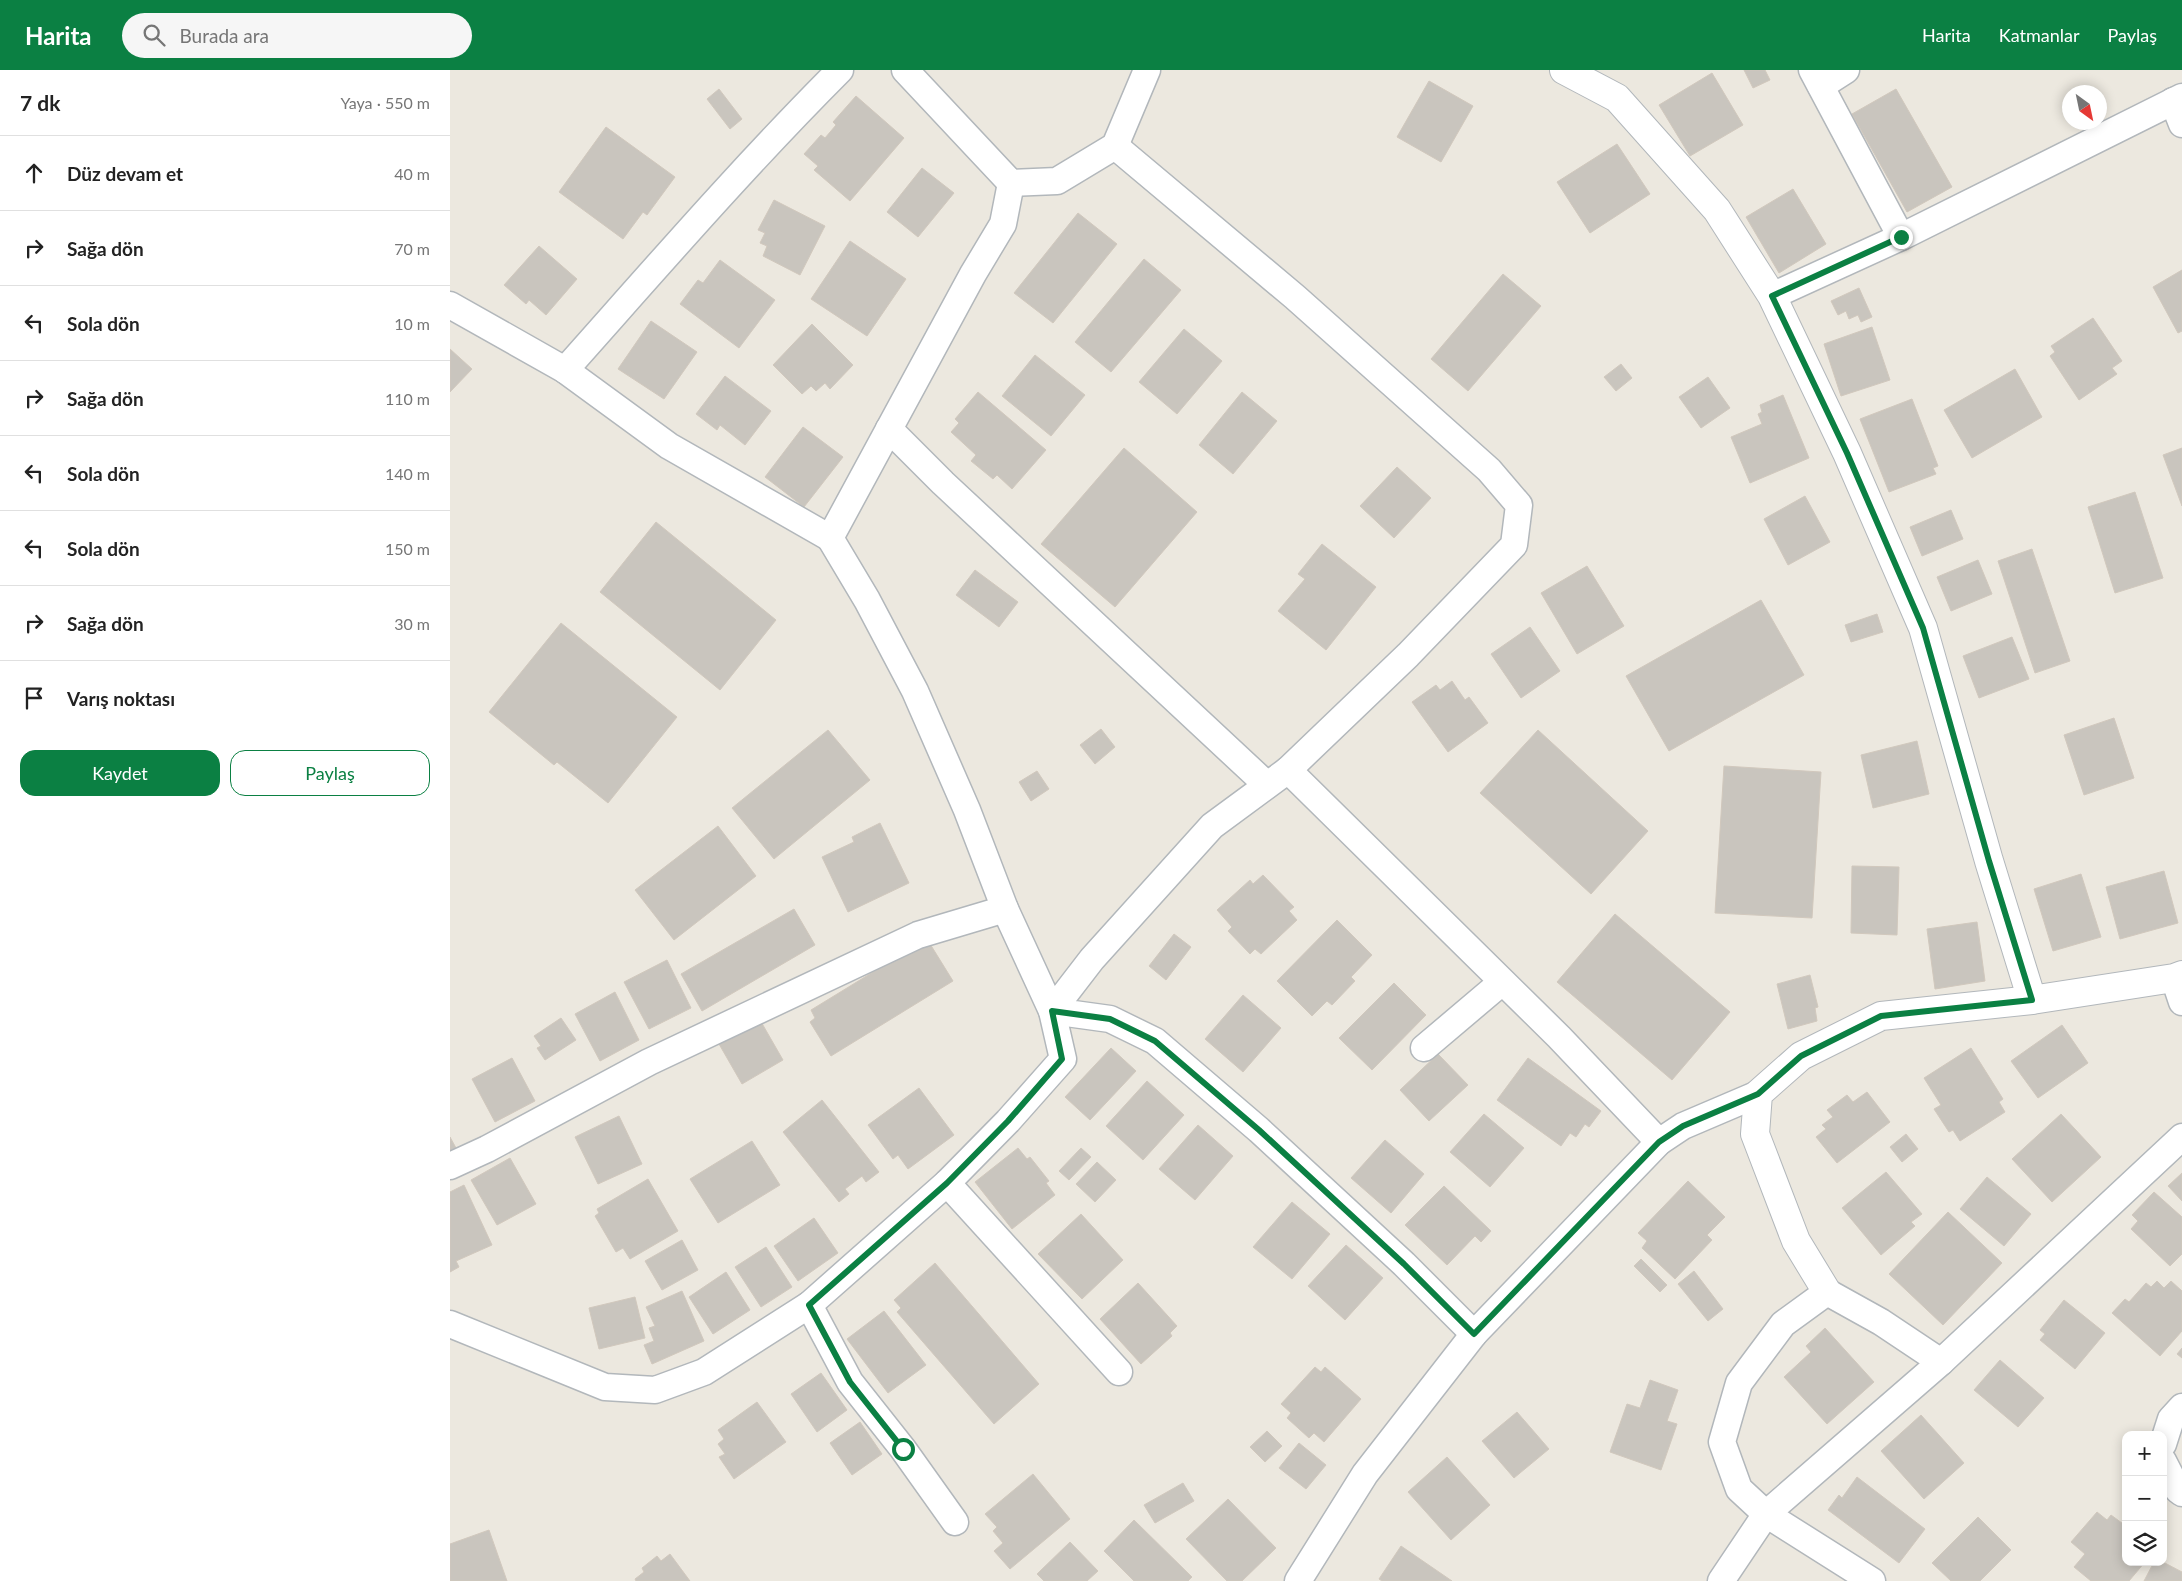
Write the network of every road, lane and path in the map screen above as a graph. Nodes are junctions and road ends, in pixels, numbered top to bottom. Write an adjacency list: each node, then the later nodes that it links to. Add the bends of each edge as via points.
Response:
1 (840, 70): 13 (street, via 688,231)
2 (905, 70): 9 (street)
3 (1147, 70): 8 (street)
4 (1564, 70): 11 (street, via 1617,98 1716,210)
5 (1846, 70): 6 (street)
6 (1816, 78): 10 (street)
7 (2179, 107): 10 (street)
8 (1115, 146): 9 (street, via 1057,181); 16 (street, via 1303,303 1489,470 1519,504 1514,545 1408,655)
9 (1011, 183): 14 (street, via 1004,224)
10 (1901, 237): 11 (street)
11 (1772, 296): 21 (street, via 1847,453 1923,628)
12 (450, 305): 13 (street)
13 (565, 370): 15 (street, via 669,446)
14 (889, 428): 15 (street); 17 (street, via 943,483)
15 (830, 538): 18 (street, via 915,691)
16 (1288, 770): 17 (street); 19 (street)
17 (1267, 785): 22 (street, via 1212,826 1092,959)
18 (1005, 910): 22 (street); 27 (street, via 909,939 649,1062)
19 (1502, 982): 23 (street); 26 (street)
20 (2179, 985): 21 (street)
21 (2032, 1000): 24 (street, via 1881,1016 1801,1056)
22 (1052, 1011): 28 (street, via 1062,1059 1008,1121); 32 (street, via 1110,1019 1155,1041 1259,1130 1404,1264)
23 (1424, 1048)
24 (1758, 1094): 26 (street, via 1683,1126); 29 (street, via 1755,1134 1796,1241)
25 (2182, 1137): 33 (street)
26 (1659, 1142): 32 (street)
27 (450, 1166)
28 (947, 1183): 30 (street); 34 (street)
29 (1827, 1292): 33 (street, via 1881,1322); 39 (street, via 1783,1324 1739,1383 1722,1442 1739,1489)
30 (809, 1305): 31 (street, via 704,1372 655,1390 606,1388); 40 (street, via 850,1382)
31 (450, 1324)
32 (1474, 1334): 41 (street, via 1365,1474)
33 (1940, 1362): 39 (street)
34 (1119, 1372)
35 (2182, 1407): 36 (street, via 2171,1419)
36 (2167, 1432)
37 (2167, 1469): 38 (street)
38 (2182, 1493)
39 (1766, 1514): 42 (street); 43 (street)
40 (955, 1522)
41 (1298, 1581)
42 (1721, 1581)
43 (1872, 1581)

